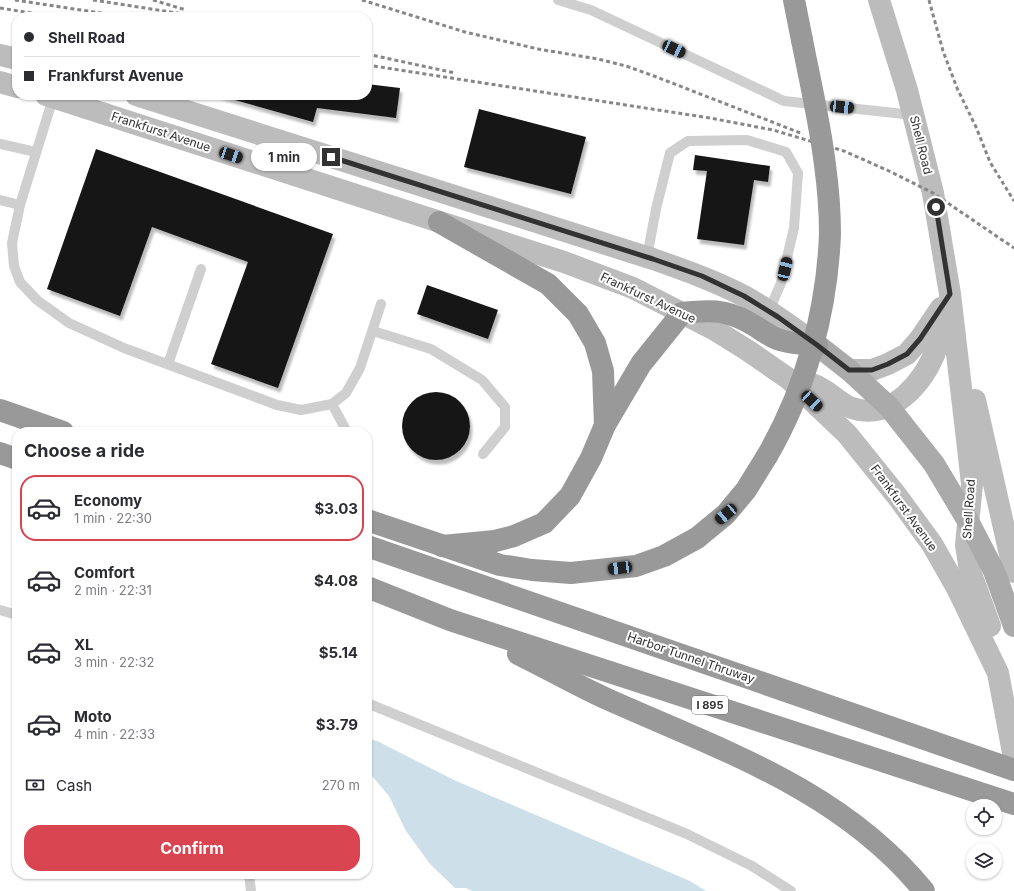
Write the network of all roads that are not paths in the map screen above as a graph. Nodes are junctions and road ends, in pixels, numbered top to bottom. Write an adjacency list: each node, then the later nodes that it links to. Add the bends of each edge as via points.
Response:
1 (558, 0): 11 (lane, via 591,10 784,101)
2 (794, 0): 39 (highway, bridge, via 825,164 830,233 828,267 824,296 806,370 780,434 746,490 726,514 697,538 664,556 636,566 571,573 532,570 500,565)
3 (879, 0): 11 (main road, Shell Road)
4 (0, 54): 5 (main road)
5 (12, 58)
6 (0, 82): 7 (main road)
7 (12, 86)
8 (50, 100): 13 (lane)
9 (63, 100): 16 (main road, Frankfurst Avenue)
10 (152, 100): 17 (main road)
11 (913, 115): 19 (main road, Shell Road, via 933,193)
12 (0, 144): 13 (lane)
13 (36, 152): 15 (lane)
14 (0, 200): 15 (lane)
15 (20, 205): 25 (lane, via 12,243 14,266 20,282 37,300 69,323 124,348)
16 (439, 222): 22 (main road, Frankfurst Avenue, via 564,262 633,288); 31 (highway, via 548,284 578,314 595,343 602,372)
17 (647, 257): 21 (main road, via 702,276); 21 (lane, via 670,152 688,141 747,140 786,152 798,173 794,228 782,283)
18 (202, 270): 25 (lane)
19 (950, 294): 26 (main road, via 907,354 872,370); 29 (main road, via 936,348 924,371 907,395); 37 (main road, Shell Road, via 972,484); 41 (main road, Shell Road)
20 (381, 304): 23 (lane)
21 (769, 311): 24 (main road)
22 (682, 313): 24 (highway, via 707,310 726,313 747,321 777,339); 27 (main road, Frankfurst Avenue, via 741,346); 31 (highway, via 641,364)
23 (373, 331): 28 (lane, via 360,368 346,393); 35 (lane, via 431,349 482,380 505,407 504,427)
24 (817, 345): 26 (main road)
25 (168, 364): 28 (lane, via 277,405 301,410)
26 (849, 370): 29 (main road)
27 (789, 379): 29 (main road, via 809,382 851,408 868,411); 47 (main road, Frankfurst Avenue, via 847,434 932,544 957,588)
28 (332, 404): 33 (lane)
29 (889, 407): 37 (main road, via 934,464)
30 (0, 410): 32 (highway)
31 (605, 425): 39 (highway, via 591,458 570,496 544,523 495,541)
32 (48, 427)
33 (344, 427)
34 (0, 453): 36 (highway)
35 (483, 454)
36 (12, 457)
37 (968, 521): 46 (main road, via 994,571); 47 (main road, Shell Road, via 966,545 970,571 990,627)
38 (372, 522): 39 (highway)
39 (442, 546)
40 (372, 548): 50 (highway, Harbor Tunnel Thruway)
41 (1014, 572)
42 (376, 590): 45 (highway, I 895)
43 (0, 610): 44 (lane)
44 (12, 614)
45 (450, 620): 51 (highway, I 895); 57 (highway, via 605,698 750,761 808,792 867,834 909,872)
46 (1014, 626)
47 (998, 673): 49 (main road, Frankfurst Avenue)
48 (372, 705): 56 (lane, via 687,834 752,866)
49 (1014, 758)
50 (1014, 770)
51 (970, 790): 52 (highway, I 895); 53 (highway)
52 (1014, 804)
53 (1014, 810)
54 (250, 879): 55 (lane)
55 (251, 891)
56 (791, 891)
57 (924, 891)

